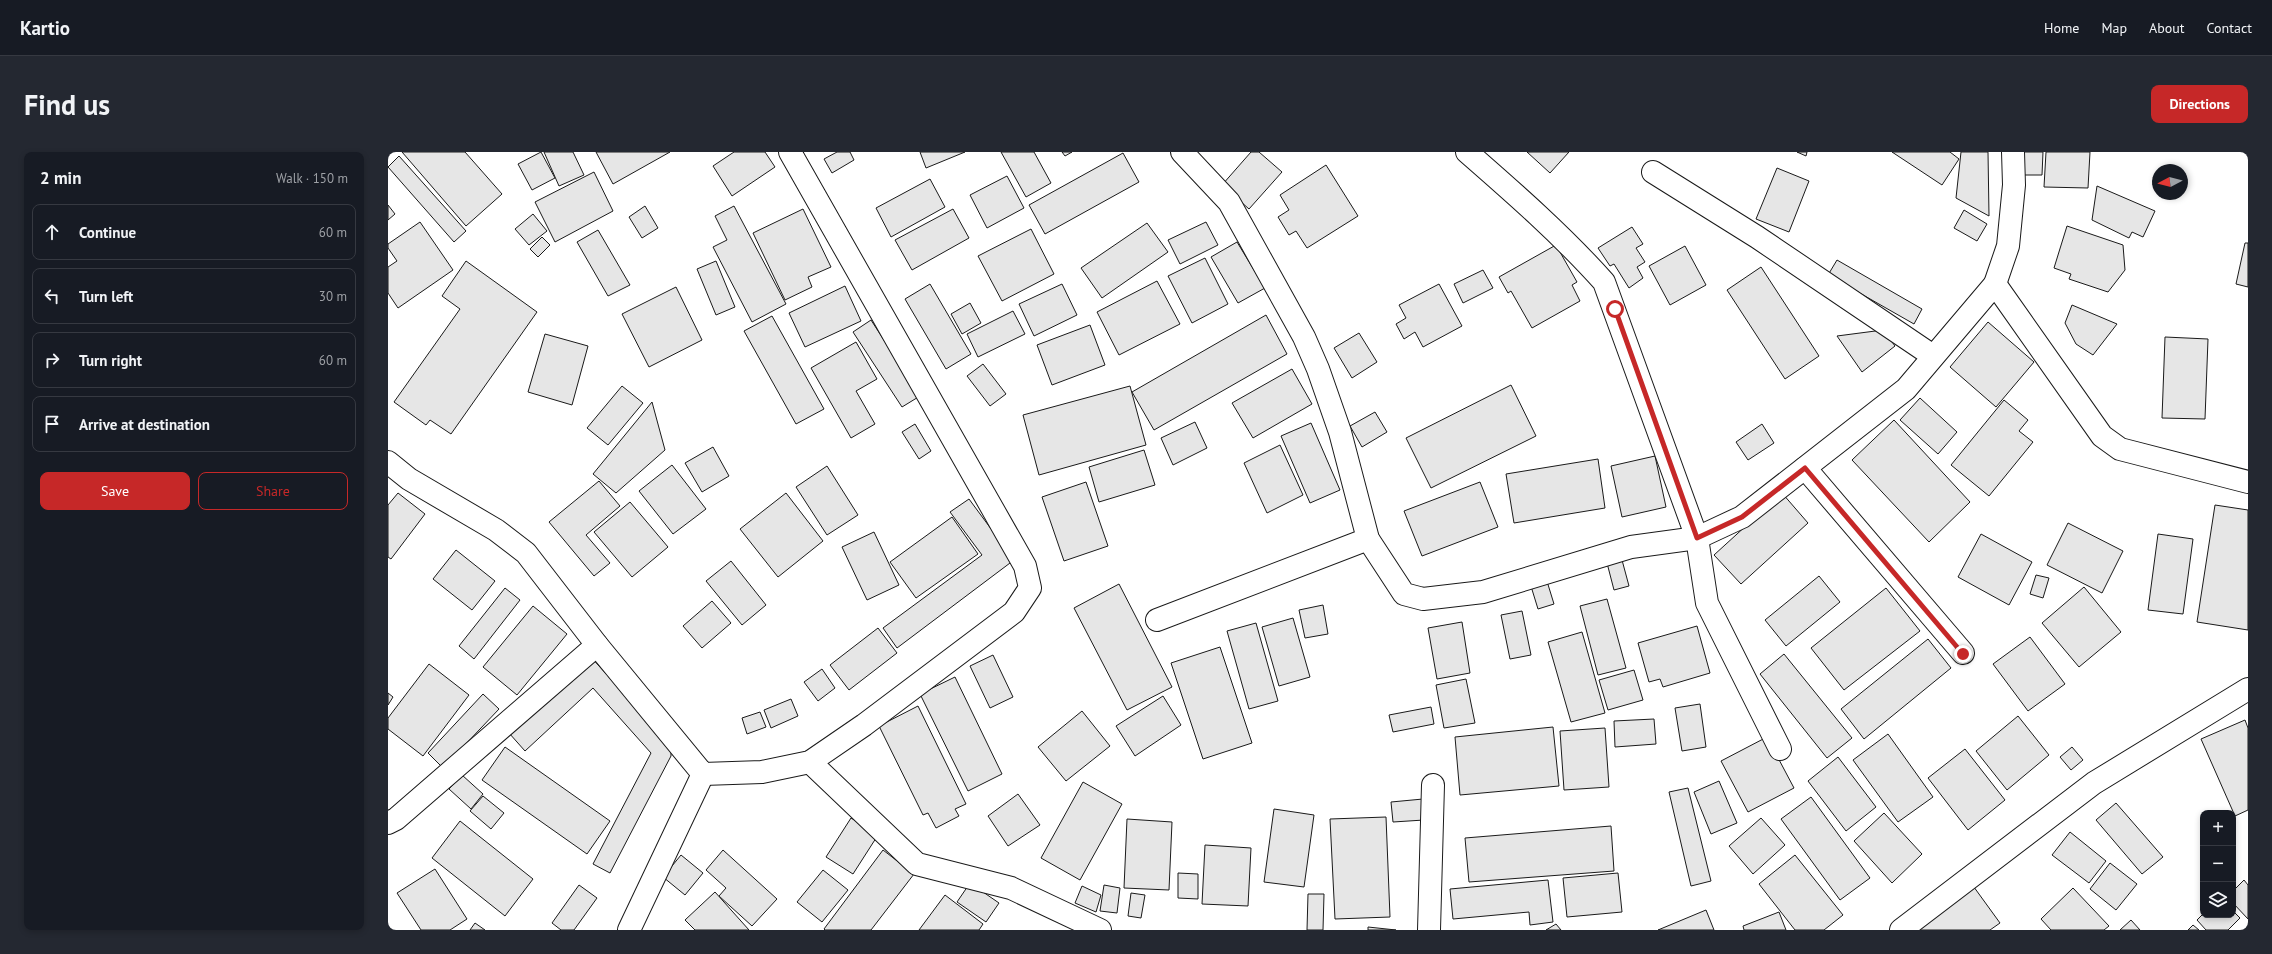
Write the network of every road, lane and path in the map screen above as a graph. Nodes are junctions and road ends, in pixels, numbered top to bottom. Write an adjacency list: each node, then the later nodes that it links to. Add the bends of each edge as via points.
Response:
1 (1182, 152): 12 (street, via 1229,202 1304,338 1340,432)
2 (1467, 152): 11 (street, via 1524,201 1604,282)
3 (2013, 152): 6 (street, via 2014,185 2008,246)
4 (792, 153): 18 (street, via 1025,566 1030,588 1014,612 864,725)
5 (1653, 172): 7 (street, via 1757,237)
6 (1995, 284): 7 (street); 10 (street, via 2102,436 2120,449)
7 (1933, 356): 9 (street, via 1906,389)
8 (388, 462): 14 (street, via 408,479 496,530 526,553)
9 (1805, 468): 11 (street, via 1742,517); 15 (street)
10 (2248, 482)
11 (1697, 538): 12 (street, via 1631,547 1484,592 1424,599 1404,594); 17 (street, via 1707,603)
12 (1368, 539): 13 (street)
13 (1157, 620)
14 (597, 645): 19 (street); 21 (street, via 502,729 396,819)
15 (1963, 654)
16 (2248, 689): 25 (street, via 2094,783)
17 (1780, 749)
18 (810, 762): 19 (street, via 762,772); 23 (street, via 917,864 1011,888)
19 (703, 774): 22 (street)
20 (1433, 784): 24 (street)
21 (388, 823)
22 (629, 930)
23 (1098, 930)
24 (1429, 930)
25 (1901, 930)

